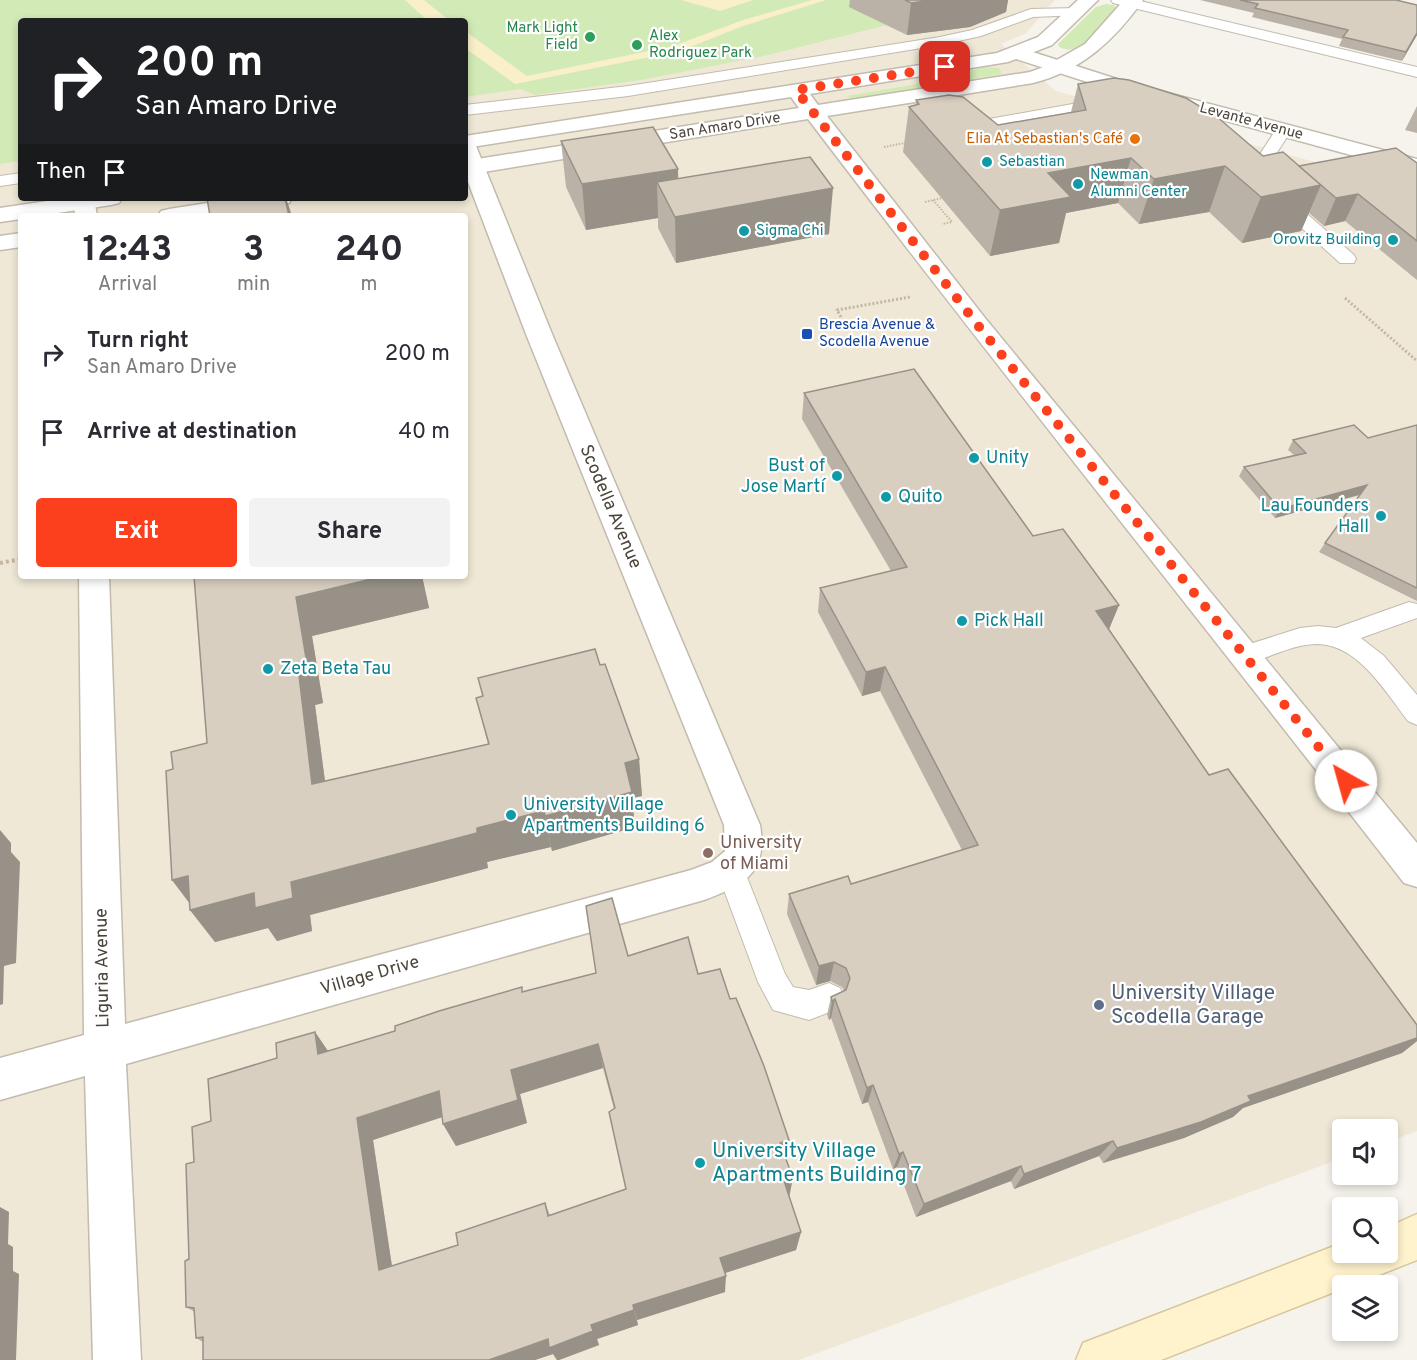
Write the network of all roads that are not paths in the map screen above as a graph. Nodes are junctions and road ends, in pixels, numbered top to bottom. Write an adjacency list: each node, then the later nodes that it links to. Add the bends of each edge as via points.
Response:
1 (1128, 1): 4 (street, San Amaro Drive, via 1093,50); 5 (lane)
2 (1083, 6): 3 (street, San Amaro Drive, via 1045,41); 7 (lane, via 1030,13 976,33 940,41)
3 (1017, 53): 4 (street, Levante Avenue); 9 (street, San Amaro Drive)
4 (1060, 69): 6 (street, Levante Avenue); 8 (street, San Amaro Drive)
5 (1417, 72)
6 (1116, 85): 8 (lane, via 1090,105 984,125 965,124); 12 (street, Levante Avenue)
7 (632, 90): 10 (lane); 11 (lane)
8 (929, 94): 9 (street, San Amaro Drive)
9 (804, 102): 11 (street, San Amaro Drive); 13 (street, San Amaro Drive); 32 (street, via 976,323)
10 (468, 111)
11 (634, 115): 14 (street, San Amaro Drive)
12 (1283, 130): 16 (street, Levante Avenue); 28 (lane, via 1257,171 1260,182)
13 (468, 156)
14 (468, 156)
15 (468, 158): 34 (street, Scodella Avenue, via 742,825 747,842)
16 (1417, 166)
17 (18, 178): 18 (lane)
18 (0, 181)
19 (104, 201): 21 (street)
20 (262, 201): 23 (street)
21 (86, 209): 22 (street)
22 (29, 213)
23 (188, 213)
24 (18, 214): 25 (street)
25 (0, 215)
26 (18, 240): 27 (street)
27 (0, 243)
28 (1347, 259)
29 (94, 579): 37 (street, Liguria Avenue)
30 (1414, 608): 31 (lane)
31 (1337, 637): 32 (lane, via 1317,635); 33 (lane, via 1369,657)
32 (1246, 655): 35 (street)
33 (1417, 714)
34 (734, 869): 36 (lane, via 773,982 784,1000 809,1005); 37 (street, Village Drive, via 691,887)
35 (1417, 872)
36 (829, 998)
37 (105, 1049): 38 (street, Village Drive); 42 (street, Liguria Avenue)
38 (0, 1079)
39 (1417, 1237): 40 (main road)
40 (1398, 1245)
41 (1350, 1263): 43 (main road)
42 (117, 1360)
43 (1100, 1360)

